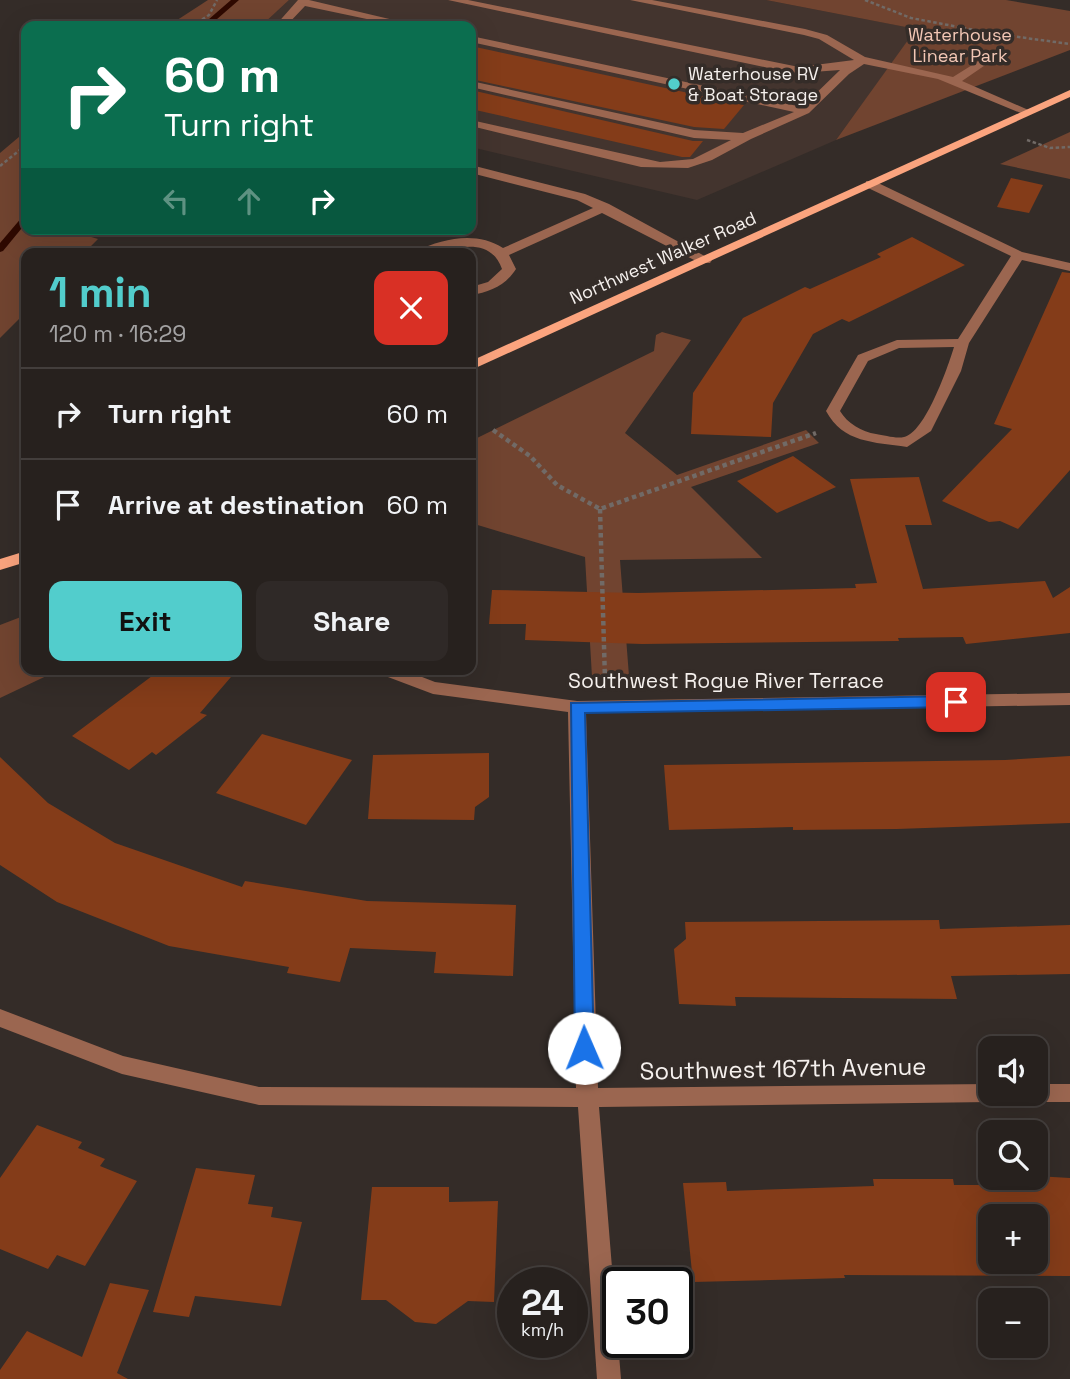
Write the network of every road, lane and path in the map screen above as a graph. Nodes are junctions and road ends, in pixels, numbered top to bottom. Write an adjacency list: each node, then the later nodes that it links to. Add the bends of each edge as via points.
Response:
1 (217, 0): 6 (path)
2 (453, 0): 14 (street, via 783,68)
3 (635, 0): 14 (street, via 823,37)
4 (865, 0): 9 (path, via 911,18)
5 (303, 1): 7 (street); 8 (street)
6 (200, 21)
7 (285, 21)
8 (392, 21)
9 (996, 34)
10 (1008, 36): 12 (path)
11 (476, 39): 18 (street)
12 (1070, 44)
13 (993, 55): 15 (street)
14 (856, 63): 15 (street); 18 (street)
15 (954, 81): 19 (street)
16 (476, 85): 21 (street, via 694,134)
17 (1070, 93): 19 (main road, Northwest Walker Road)
18 (805, 111): 21 (street)
19 (1027, 112): 25 (main road, Northwest Walker Road)
20 (476, 124): 21 (street, via 665,166 697,164)
21 (746, 136)
22 (21, 149): 23 (path)
23 (0, 166)
24 (476, 170): 26 (street)
25 (870, 184): 29 (street); 30 (main road, Northwest Walker Road)
26 (605, 207): 28 (street); 30 (street)
27 (432, 248): 28 (street, via 463,242)
28 (502, 253): 32 (street, via 509,269 505,277)
29 (1018, 255): 31 (street); 33 (street)
30 (705, 260): 34 (main road, Northwest Walker Road)
31 (1070, 267)
32 (476, 290)
33 (962, 342): 35 (street, via 897,344 863,358 832,411); 35 (street, via 954,371 924,431 907,442 867,438)
34 (476, 364)
35 (840, 424): 37 (path)
36 (493, 430): 37 (path, via 530,456 557,485)
37 (600, 509): 43 (path)
38 (21, 557): 39 (main road)
39 (0, 565)
40 (399, 675): 42 (street, Southwest Rogue River Terrace, via 433,688)
41 (1070, 699): 43 (street, Southwest Rogue River Terrace)
42 (577, 707): 43 (street, Southwest Rogue River Terrace); 48 (street)
43 (606, 707)
44 (0, 1018): 48 (street, Southwest 167th Avenue, via 122,1065 259,1096)
45 (1048, 1093): 46 (street)
46 (1070, 1093)
47 (978, 1094): 48 (street, Southwest 167th Avenue)
48 (588, 1098): 49 (street)
49 (610, 1379)

